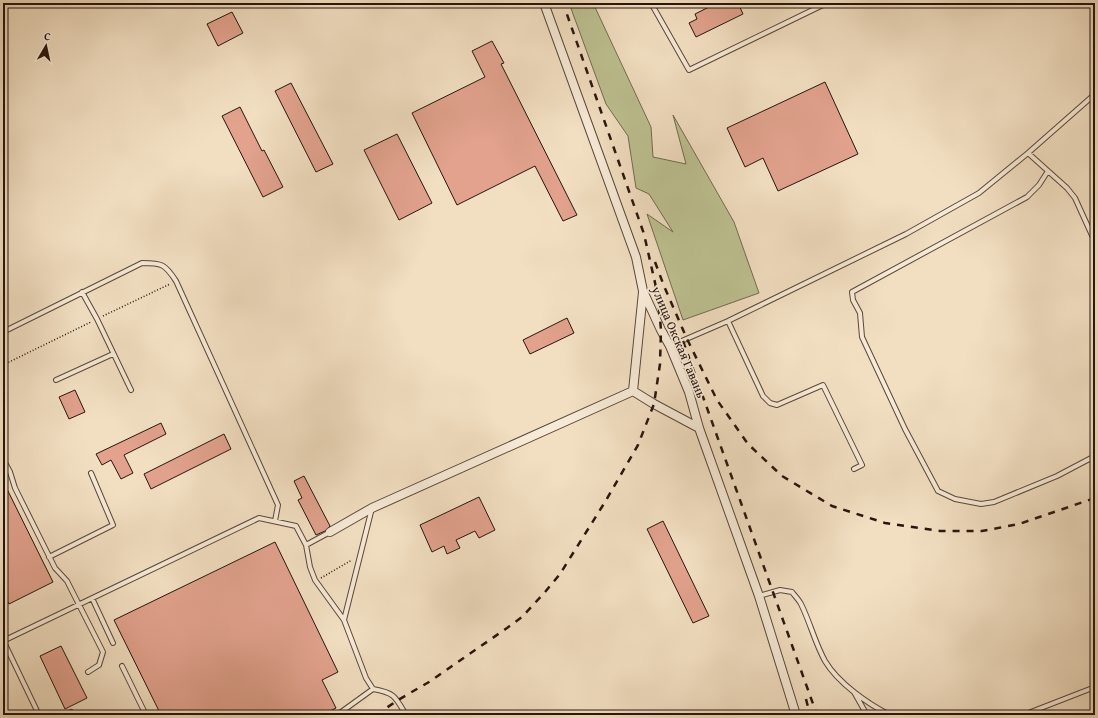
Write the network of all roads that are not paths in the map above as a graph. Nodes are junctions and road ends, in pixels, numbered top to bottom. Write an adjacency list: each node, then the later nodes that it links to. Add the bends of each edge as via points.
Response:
1 (544, 3): 8 (street, улица Окская Гавань, via 636,257)
2 (651, 3): 3 (lane, via 689,70)
3 (827, 3)
4 (1095, 94): 5 (lane)
5 (1028, 153): 6 (lane); 10 (lane, via 979,193 906,234)
6 (1048, 171): 7 (lane, via 1075,198); 18 (lane, via 1027,197 852,292 860,313 862,337 905,429 938,490 955,499 981,504 994,502 1057,476)
7 (1095, 242)
8 (643, 291): 12 (street, улица Окская Гавань); 16 (street)
9 (82, 292): 11 (lane); 13 (lane); 23 (lane, via 142,263 157,263 168,269 176,281 278,505)
10 (728, 321): 12 (lane); 20 (lane, via 763,396 770,403 777,405 823,385 862,465)
11 (3, 332)
12 (670, 346): 17 (street, улица Окская Гавань, via 689,392)
13 (113, 354): 14 (lane); 15 (lane)
14 (56, 380)
15 (130, 390)
16 (632, 391): 17 (street); 22 (street)
17 (699, 428): 27 (street, улица Окская Гавань)
18 (1095, 456)
19 (3, 459): 26 (lane)
20 (854, 469)
21 (91, 473): 26 (lane, via 113,525)
22 (372, 508): 24 (street); 30 (lane)
23 (275, 521): 25 (lane, via 296,526); 28 (lane, via 259,518)
24 (330, 532): 25 (lane)
25 (306, 545): 30 (lane, via 315,580)
26 (50, 557): 29 (lane)
27 (759, 596): 37 (lane, via 780,590 792,592 801,604 825,661 836,676); 42 (street, улица Окская Гавань)
28 (92, 598): 29 (lane); 32 (lane)
29 (79, 604): 31 (lane); 34 (lane, via 103,652 99,665)
30 (344, 620): 36 (lane, via 366,678)
31 (3, 640): 38 (lane)
32 (113, 643)
33 (122, 666): 39 (lane)
34 (88, 672)
35 (1095, 687): 45 (lane)
36 (373, 689): 40 (lane); 41 (lane, via 392,694)
37 (853, 690): 43 (lane); 44 (lane)
38 (39, 715)
39 (146, 715)
40 (337, 715)
41 (406, 715)
42 (796, 715)
43 (867, 715)
44 (890, 715)
45 (1023, 715)

